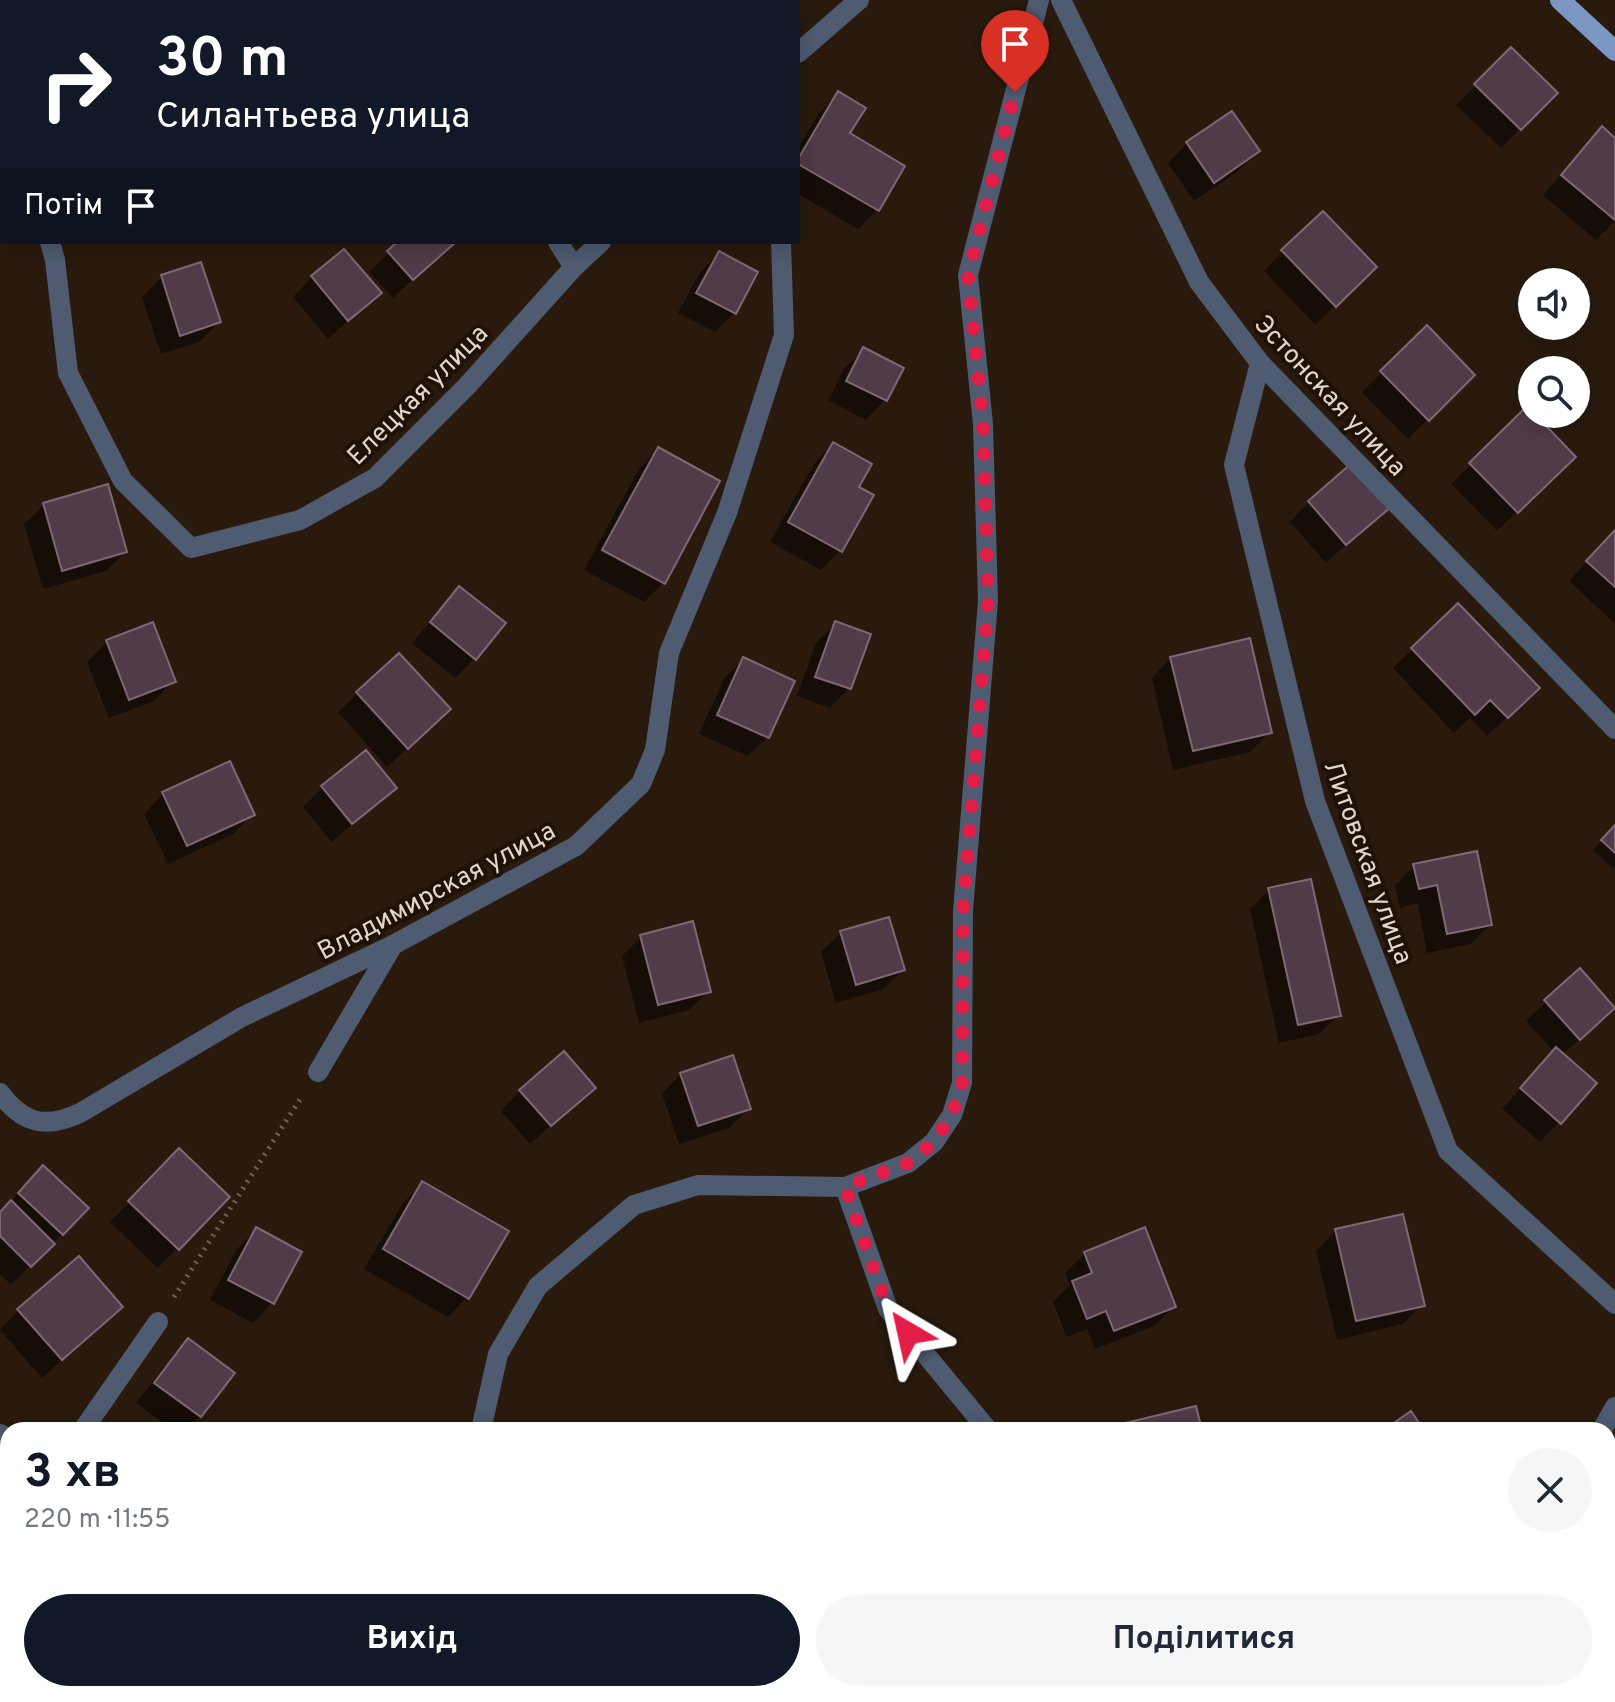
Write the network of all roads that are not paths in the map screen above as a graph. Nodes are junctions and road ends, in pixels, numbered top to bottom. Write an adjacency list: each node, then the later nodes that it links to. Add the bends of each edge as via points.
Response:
1 (859, 0): 5 (street)
2 (1039, 0): 17 (street, via 968,275 983,424 988,601 963,911 962,1083 952,1115 934,1142 908,1163)
3 (1061, 0): 12 (street, Эстонская улица, via 1199,282)
4 (1560, 0): 6 (main road)
5 (800, 51)
6 (1615, 51)
7 (51, 244): 11 (street, Елецкая улица, via 68,373 123,481 191,548 300,520 375,478)
8 (559, 244): 11 (street)
9 (599, 244): 11 (street, Елецкая улица)
10 (781, 244): 14 (street, Владимирская улица, via 784,335 727,513 669,653 655,750 641,784 576,846)
11 (574, 267)
12 (1260, 363): 13 (street, Эстонская улица); 18 (street, Литовская улица, via 1234,465 1320,816 1448,1151)
13 (1615, 729)
14 (393, 945): 15 (street); 16 (street, Владимирская улица, via 242,1017 63,1121 26,1118)
15 (318, 1072)
16 (0, 1093)
17 (845, 1187): 21 (street, via 698,1185 634,1205 538,1286 498,1354); 22 (street, via 888,1309)
18 (1615, 1304)
19 (158, 1322): 20 (street)
20 (89, 1422)
21 (483, 1422)
22 (981, 1422)

